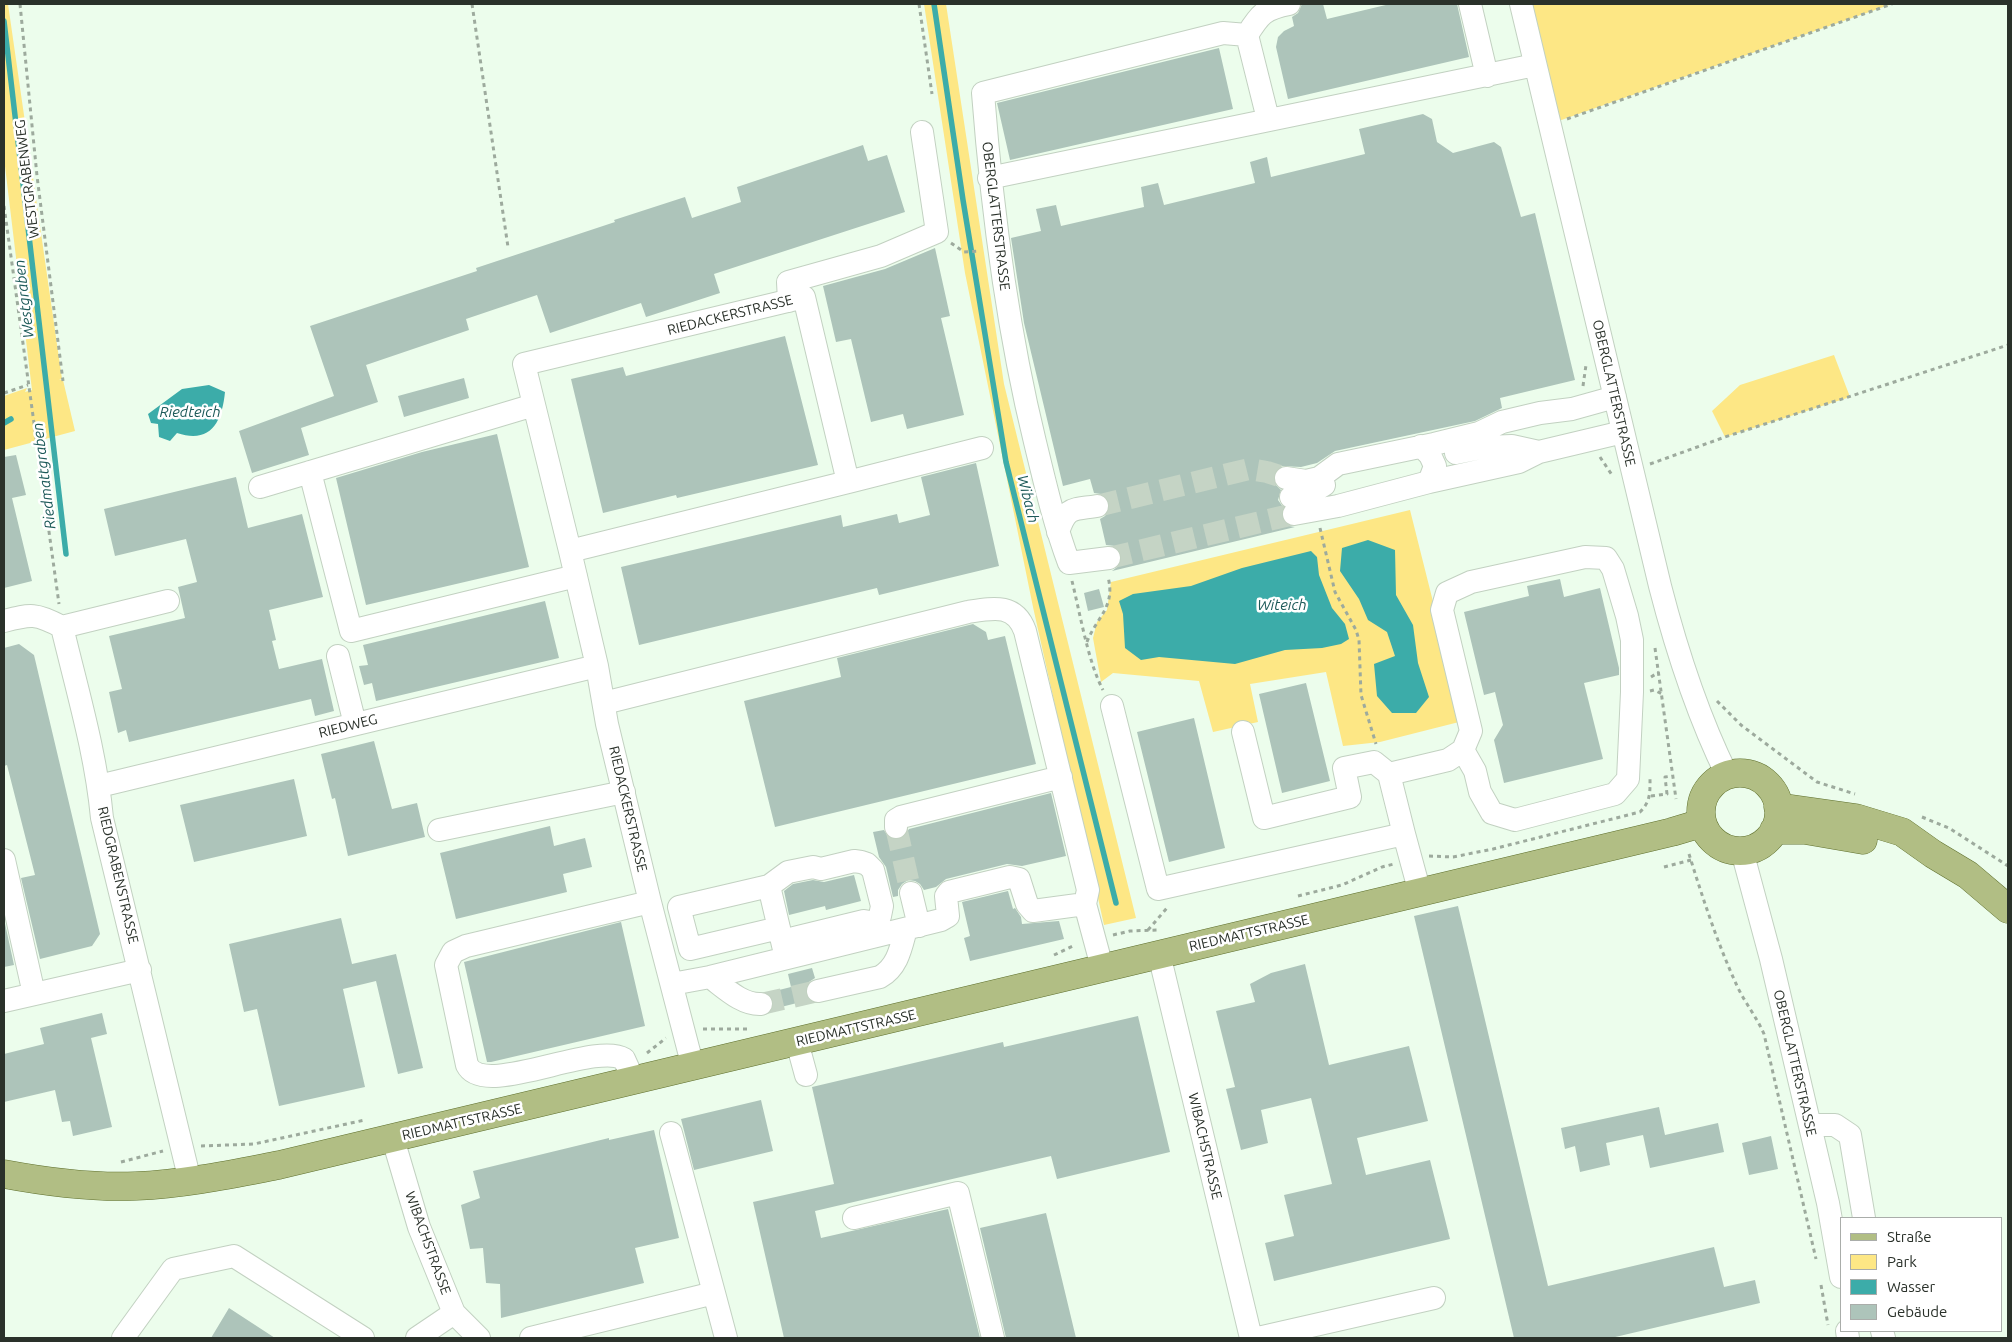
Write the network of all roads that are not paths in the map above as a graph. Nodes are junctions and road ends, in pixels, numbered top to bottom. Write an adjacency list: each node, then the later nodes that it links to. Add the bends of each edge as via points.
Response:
1 (1289, 4): 4 (street, via 1259,16)
2 (1470, 4): 6 (street)
3 (1521, 4): 5 (street, OBERGLATTERSTRASSE)
4 (1246, 35): 7 (street); 9 (street, OBERGLATTERSTRASSE, via 1223,33 983,93)
5 (1535, 65): 6 (street); 11 (street, OBERGLATTERSTRASSE)
6 (1487, 76): 7 (street)
7 (1268, 119): 9 (street)
8 (922, 132): 10 (street, via 937,232 882,256 788,282)
9 (989, 178): 26 (street, OBERGLATTERSTRASSE, via 1021,384)
10 (789, 301): 12 (street, RIEDACKERSTRASSE, via 524,364); 21 (street, RIEDACKERSTRASSE, via 804,297)
11 (1615, 397): 13 (street, via 1572,409); 14 (street, OBERGLATTERSTRASSE)
12 (534, 406): 19 (street); 27 (street, RIEDACKERSTRASSE)
13 (1540, 413): 15 (street, via 1523,432); 17 (street, via 1502,422)
14 (1623, 432): 18 (street); 41 (street, OBERGLATTERSTRASSE, via 1678,655)
15 (1486, 447): 17 (street); 18 (street, via 1512,446)
16 (982, 448): 21 (street)
17 (1430, 452): 20 (street, via 1338,464); 22 (street, via 1435,466)
18 (1539, 452): 22 (street, via 1519,462)
19 (310, 472): 23 (street); 29 (street, via 351,631)
20 (1329, 476): 25 (street, via 1331,493); 25 (street, via 1306,481 1295,501)
21 (848, 482): 27 (street)
22 (1429, 482): 25 (street)
23 (260, 487)
24 (1097, 506): 26 (street, via 1070,510 1063,517)
25 (1338, 506)
26 (1058, 532): 28 (street, OBERGLATTERSTRASSE, via 1069,562)
27 (570, 551): 29 (street, RIEDACKERSTRASSE)
28 (1109, 558)
29 (576, 576): 34 (street, RIEDACKERSTRASSE)
30 (168, 602): 32 (street)
31 (4, 621): 32 (street, via 28,615 45,618)
32 (62, 627): 43 (street, RIEDGRABENSTRASSE)
33 (338, 656): 37 (street)
34 (597, 666): 35 (street, RIEDACKERSTRASSE); 37 (street, RIEDWEG)
35 (604, 703): 42 (street, via 968,612 998,609 1012,612 1022,624); 44 (street, RIEDACKERSTRASSE)
36 (1112, 706): 49 (street, via 1158,889)
37 (355, 724): 43 (street, RIEDWEG)
38 (1243, 732): 40 (street, via 1264,818 1350,797 1344,768)
39 (1463, 750): 39 (street, via 1471,731 1442,610 1447,593 1480,580 1585,557 1606,558 1613,570 1632,640 1628,779 1615,794 1515,820 1492,813); 40 (street, via 1448,760)
40 (1382, 768): 49 (street)
41 (1727, 775): 45 (main road, via 1750,774 1769,786 1775,796); 46 (main road, via 1708,789 1703,800)
42 (1061, 777): 47 (street, via 901,817 896,820); 57 (street, via 1088,890)
43 (99, 786): 63 (street, RIEDGRABENSTRASSE, via 102,818)
44 (624, 792): 48 (street); 56 (street, RIEDACKERSTRASSE)
45 (1776, 819): 50 (main road, via 1761,845); 55 (main road, via 1805,830 1933,854)
46 (1702, 823): 50 (main road, via 1717,844); 54 (main road, RIEDMATTSTRASSE)
47 (896, 827)
48 (439, 830)
49 (1404, 834): 54 (street)
50 (1742, 851): 74 (street, OBERGLATTERSTRASSE)
51 (4, 860): 67 (street)
52 (769, 886): 59 (street, via 788,872 854,861 867,864 873,870 882,906); 60 (street); 60 (street, via 679,907 690,949)
53 (911, 893): 58 (street)
54 (1420, 893): 61 (main road, RIEDMATTSTRASSE)
55 (2005, 900)
56 (650, 902): 65 (street, RIEDACKERSTRASSE); 73 (street, via 466,946 453,952 446,965 467,1065 472,1072 483,1076 535,1070 614,1054 624,1059)
57 (1085, 904): 58 (street, via 1034,912 1027,904 1020,879 1010,877 949,892 946,896 947,918); 62 (street)
58 (913, 927): 59 (street); 66 (street, via 888,973)
59 (877, 929): 60 (street)
60 (783, 943): 64 (street)
61 (1159, 954): 62 (main road, RIEDMATTSTRASSE); 94 (street, WIBACHSTRASSE)
62 (1102, 967): 70 (main road, RIEDMATTSTRASSE)
63 (140, 970): 67 (street); 80 (street, RIEDGRABENSTRASSE)
64 (710, 977): 65 (street); 69 (street, via 743,1000)
65 (672, 984): 71 (street, RIEDACKERSTRASSE)
66 (818, 991)
67 (34, 994): 68 (street)
68 (4, 1001)
69 (761, 1004)
70 (797, 1042): 71 (main road, RIEDMATTSTRASSE); 72 (street)
71 (693, 1066): 73 (main road, RIEDMATTSTRASSE)
72 (806, 1075)
73 (634, 1081): 76 (main road, RIEDMATTSTRASSE)
74 (1810, 1125): 77 (street, via 1835,1126 1850,1135); 78 (street, OBERGLATTERSTRASSE)
75 (671, 1133): 84 (street)
76 (392, 1139): 80 (main road, RIEDMATTSTRASSE); 86 (street, WIBACHSTRASSE, via 419,1227)
77 (1854, 1154): 78 (street, via 1837,1164); 81 (street)
78 (1818, 1163): 83 (street, OBERGLATTERSTRASSE, via 1828,1203)
79 (4, 1174): 80 (main road, RIEDMATTSTRASSE, via 107,1186)
80 (190, 1181)
81 (1864, 1217)
82 (854, 1218): 93 (street, via 958,1193)
83 (1831, 1279)
84 (714, 1293): 91 (street); 92 (street)
85 (1434, 1298): 95 (street)
86 (454, 1313): 89 (street); 90 (street, WIBACHSTRASSE)
87 (123, 1338): 88 (street, via 172,1269 234,1256)
88 (363, 1338)
89 (417, 1338)
90 (479, 1338)
91 (531, 1338)
92 (726, 1338)
93 (993, 1338)
94 (1251, 1338)
95 (1258, 1338)

